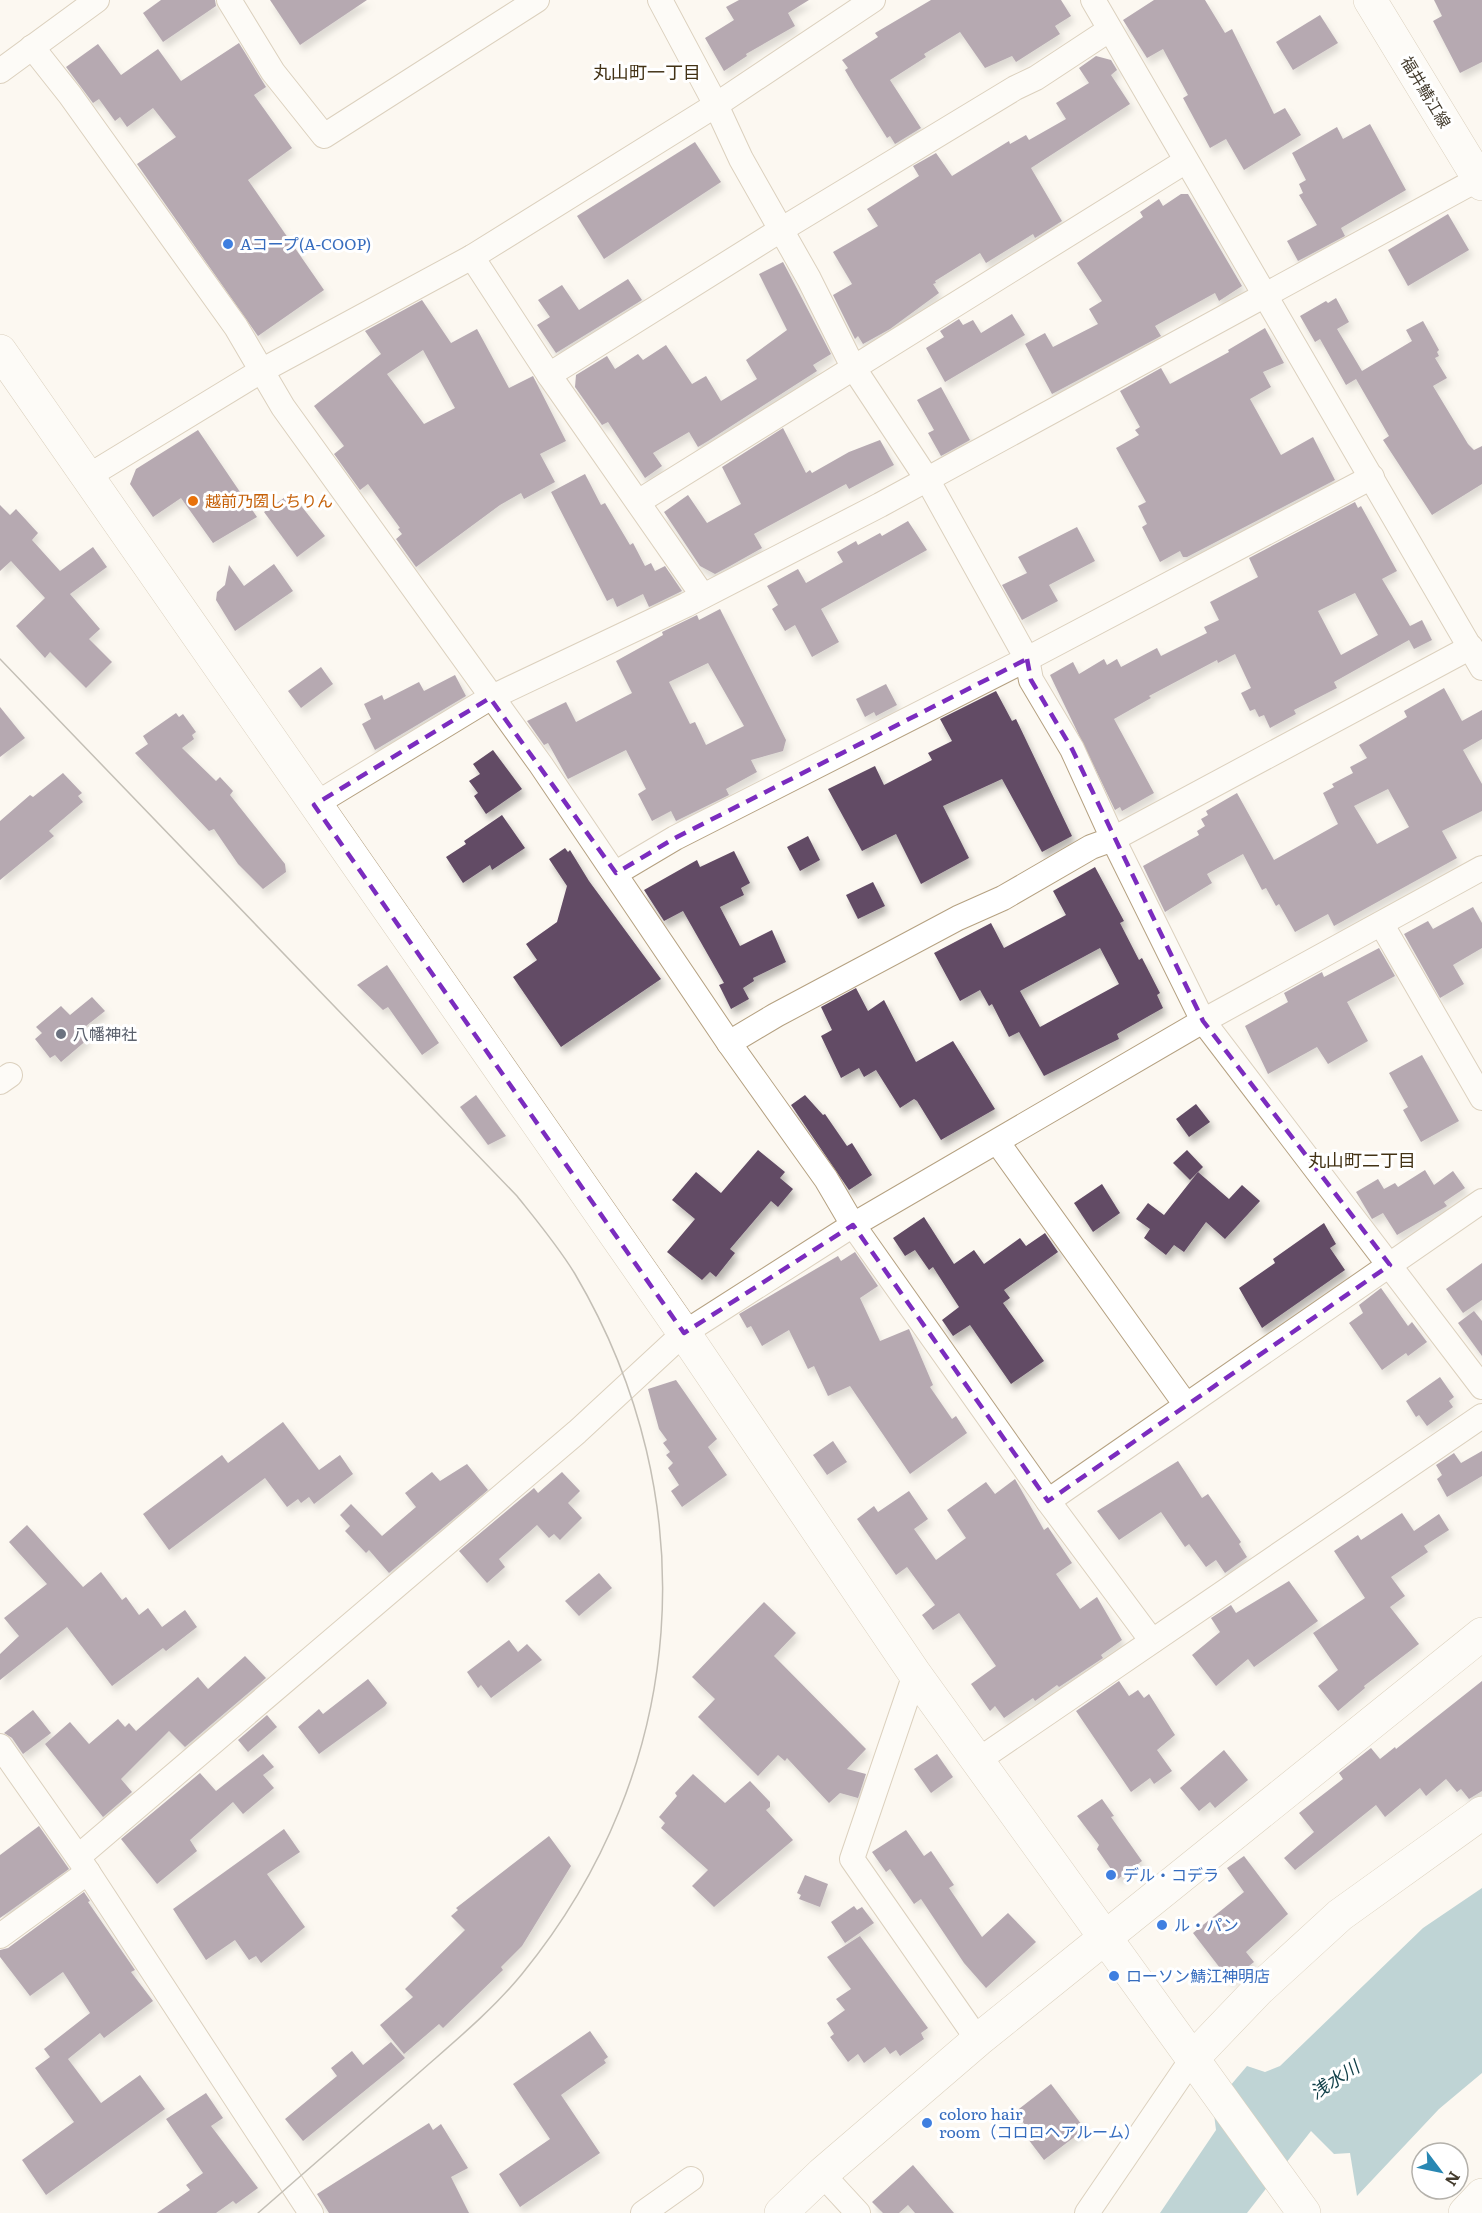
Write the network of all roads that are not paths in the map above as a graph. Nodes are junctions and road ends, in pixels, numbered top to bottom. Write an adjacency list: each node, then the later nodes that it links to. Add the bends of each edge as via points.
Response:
1 (98, 0): 9 (street)
2 (229, 0): 3 (street, via 273,72 324,136)
3 (537, 0)
4 (660, 0): 11 (street)
5 (873, 0): 11 (street)
6 (1093, 0): 8 (street)
7 (1370, 0): 13 (street, 福井鯖江線)
8 (1109, 30): 12 (street); 14 (street, via 1036,78)
9 (32, 47): 10 (street); 19 (street, via 236,327)
10 (0, 71)
11 (716, 105): 14 (street); 15 (street)
12 (1186, 161): 16 (street); 18 (street)
13 (1481, 180): 16 (street)
14 (779, 231): 18 (street, via 809,279); 20 (street)
15 (472, 257): 19 (street); 20 (street)
16 (1266, 296): 22 (street); 23 (street)
17 (0, 351): 21 (street)
18 (853, 367): 23 (street); 24 (street)
19 (261, 370): 21 (street); 28 (street, via 283,407)
20 (549, 375): 24 (street)
21 (87, 477): 29 (street)
22 (1372, 477): 26 (street); 27 (street)
23 (927, 479): 25 (street); 27 (street)
24 (638, 502): 25 (street)
25 (703, 596): 28 (street)
26 (1476, 658): 30 (street)
27 (1027, 659): 30 (street, via 1031,680 1072,749); 32 (street, via 675,838)
28 (490, 699): 29 (street); 32 (street)
29 (314, 805): 41 (street)
30 (1113, 839): 34 (street); 35 (street, via 836,982)
31 (1482, 868): 33 (street)
32 (616, 873): 35 (street)
33 (1382, 925): 34 (street); 36 (street)
34 (1203, 1021): 37 (street); 40 (street)
35 (729, 1043): 39 (street, via 826,1179)
36 (1482, 1098)
37 (998, 1143): 39 (street); 43 (street)
38 (1482, 1202): 40 (street)
39 (853, 1225): 41 (street); 45 (street)
40 (1390, 1265): 42 (street); 43 (street)
41 (684, 1333): 48 (street); 52 (street, via 577,1432)
42 (1482, 1387)
43 (1185, 1405): 45 (street)
44 (1482, 1416): 47 (street)
45 (1048, 1501): 47 (street)
46 (1482, 1634): 54 (street)
47 (1152, 1641): 50 (street)
48 (915, 1674): 50 (street); 55 (street, via 852,1859)
49 (0, 1746): 52 (street)
50 (977, 1761): 54 (street)
51 (1482, 1813): 56 (street, via 1340,1915 1257,1990)
52 (83, 1864): 53 (street); 60 (street)
53 (0, 1936)
54 (1105, 1940): 55 (street); 56 (street)
55 (978, 2040): 57 (street)
56 (1192, 2059): 64 (street); 65 (street)
57 (822, 2174): 62 (street); 63 (street)
58 (691, 2179): 61 (street)
59 (1482, 2195): 66 (street)
60 (311, 2213)
61 (643, 2213)
62 (781, 2213)
63 (858, 2213)
64 (1087, 2213)
65 (1304, 2213)
66 (1465, 2213)

